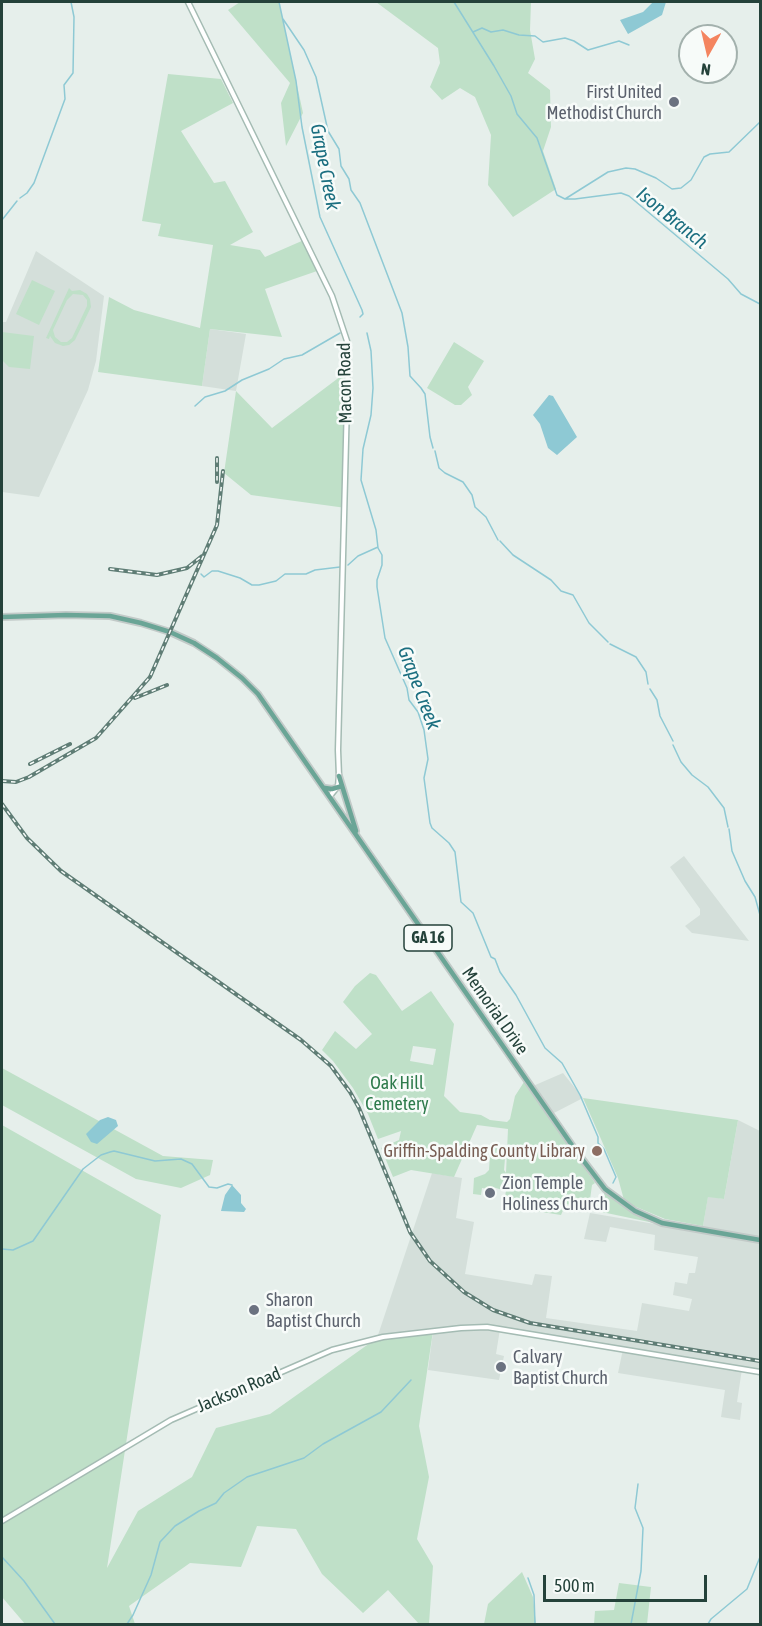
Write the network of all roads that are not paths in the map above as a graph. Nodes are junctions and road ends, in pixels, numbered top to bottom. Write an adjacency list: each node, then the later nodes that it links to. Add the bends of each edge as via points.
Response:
1 (188, 2): 3 (main road, Macon Road, via 332,296 346,336)
2 (2, 616): 5 (main road, GA 16, via 110,616 141,622 194,644 217,658 258,694)
3 (339, 776): 4 (main road)
4 (340, 786): 5 (main road); 6 (main road); 7 (main road)
5 (324, 788): 6 (main road, GA 16)
6 (330, 796): 7 (main road, Memorial Drive / GA 16)
7 (356, 834): 8 (main road, Memorial Drive / GA 16, via 606,1189 635,1211 657,1221)
8 (760, 1240)
9 (760, 1372): 10 (main road, Jackson Road, via 500,1329 475,1327 398,1334 332,1350 171,1420)
10 (2, 1521)

